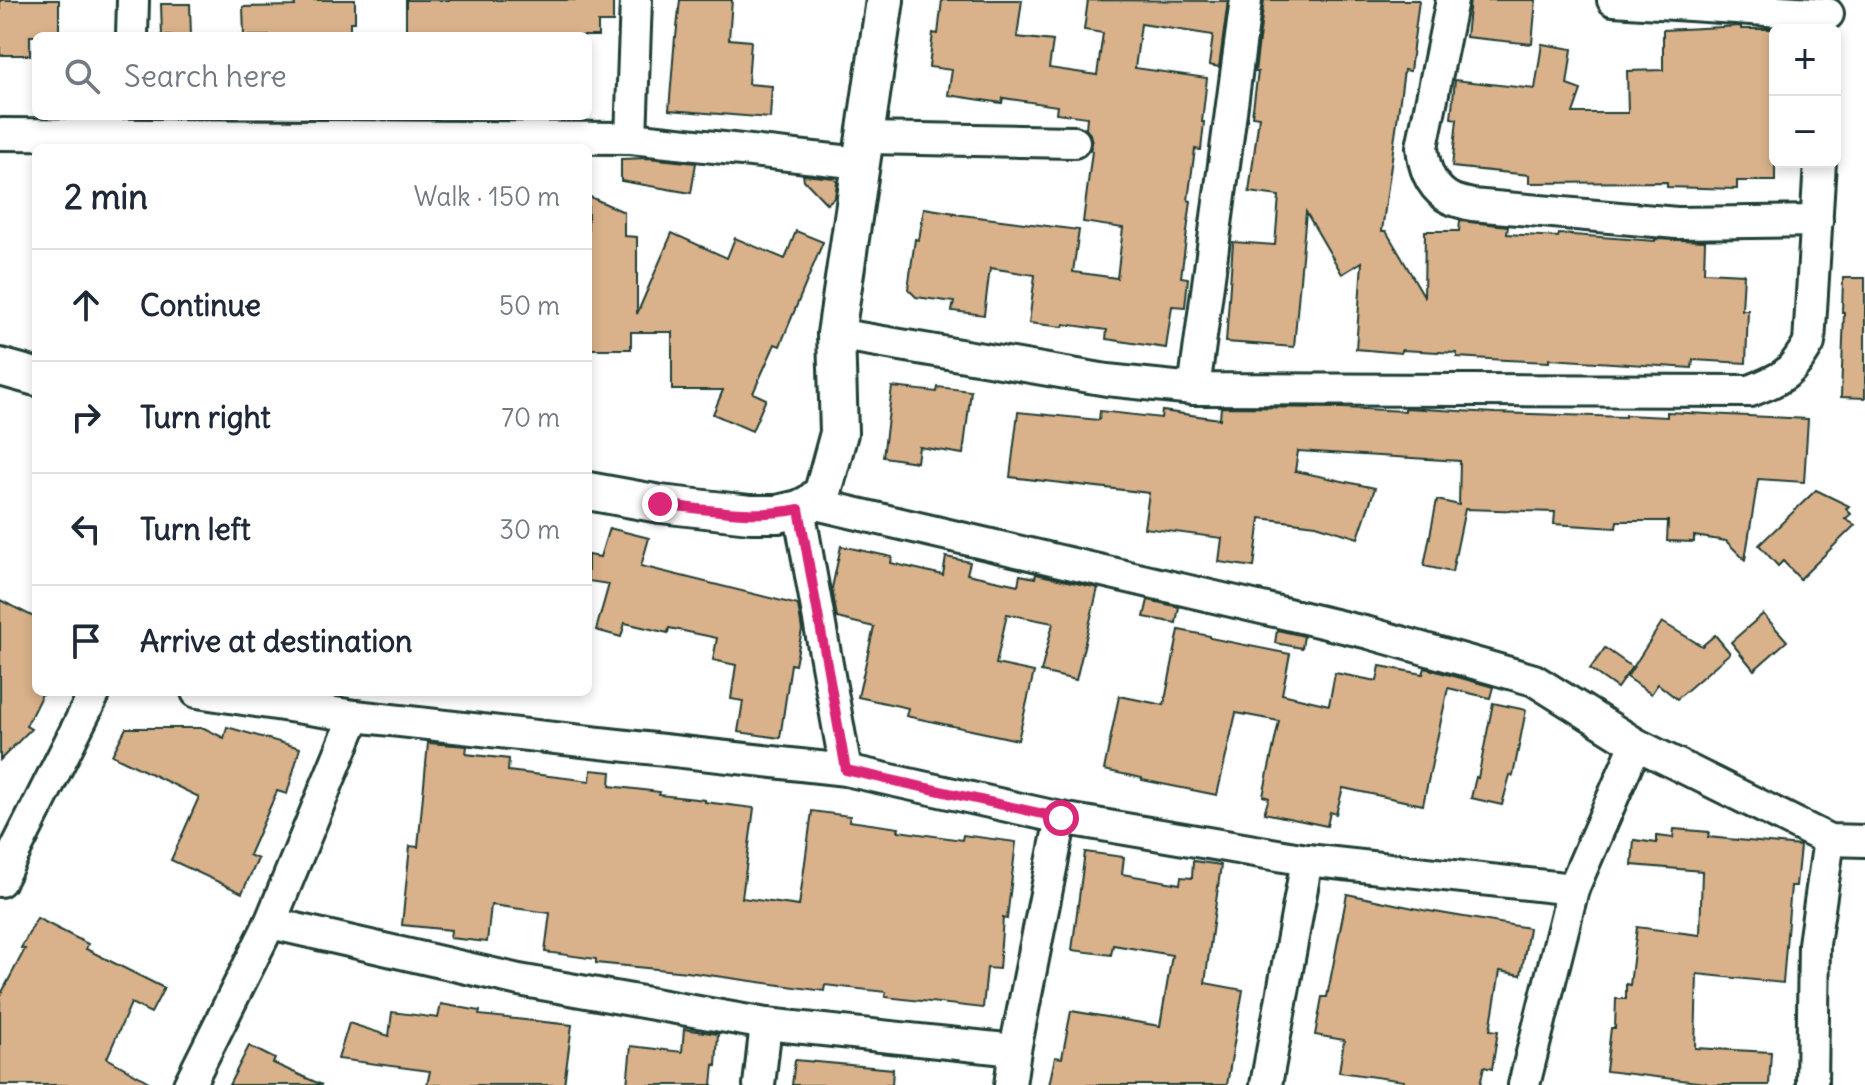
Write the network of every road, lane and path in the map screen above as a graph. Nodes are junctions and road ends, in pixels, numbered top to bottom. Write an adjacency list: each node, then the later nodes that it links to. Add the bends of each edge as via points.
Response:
1 (133, 0): 8 (street)
2 (636, 0): 11 (street)
3 (885, 0): 13 (street)
4 (1246, 0): 19 (street)
5 (1452, 0): 15 (street, via 1422,147 1424,167 1446,196 1472,205 1677,223)
6 (1613, 0): 7 (street)
7 (1828, 15)
8 (132, 32)
9 (129, 133): 10 (street); 11 (street)
10 (0, 134)
11 (631, 138): 13 (street)
12 (1074, 142): 13 (street)
13 (863, 150): 16 (street)
14 (1820, 168): 15 (street)
15 (1817, 221): 19 (street, via 1809,343 1794,368 1750,391)
16 (836, 334): 19 (street, via 1107,380); 21 (street, via 839,433 823,492)
17 (0, 367): 18 (street)
18 (32, 376)
19 (1194, 389)
20 (592, 492): 21 (street, via 750,514 778,514)
21 (805, 506): 25 (street, via 1369,633 1534,680); 26 (street)
22 (93, 696): 31 (street)
23 (223, 696): 24 (street)
24 (355, 716): 26 (street); 33 (street)
25 (1636, 744): 28 (street); 32 (street)
26 (846, 770): 27 (street)
27 (1061, 818): 30 (street); 35 (street)
28 (1829, 840): 29 (street); 41 (street, via 1814,944)
29 (1865, 841)
30 (1307, 860): 32 (street); 39 (street)
31 (0, 881)
32 (1573, 889): 40 (street)
33 (270, 923): 34 (street, via 519,980); 36 (street)
34 (766, 1024): 35 (street); 37 (street)
35 (1015, 1050): 38 (street)
36 (189, 1085)
37 (759, 1085)
38 (1010, 1085)
39 (1266, 1085)
40 (1524, 1085)
41 (1812, 1085)

